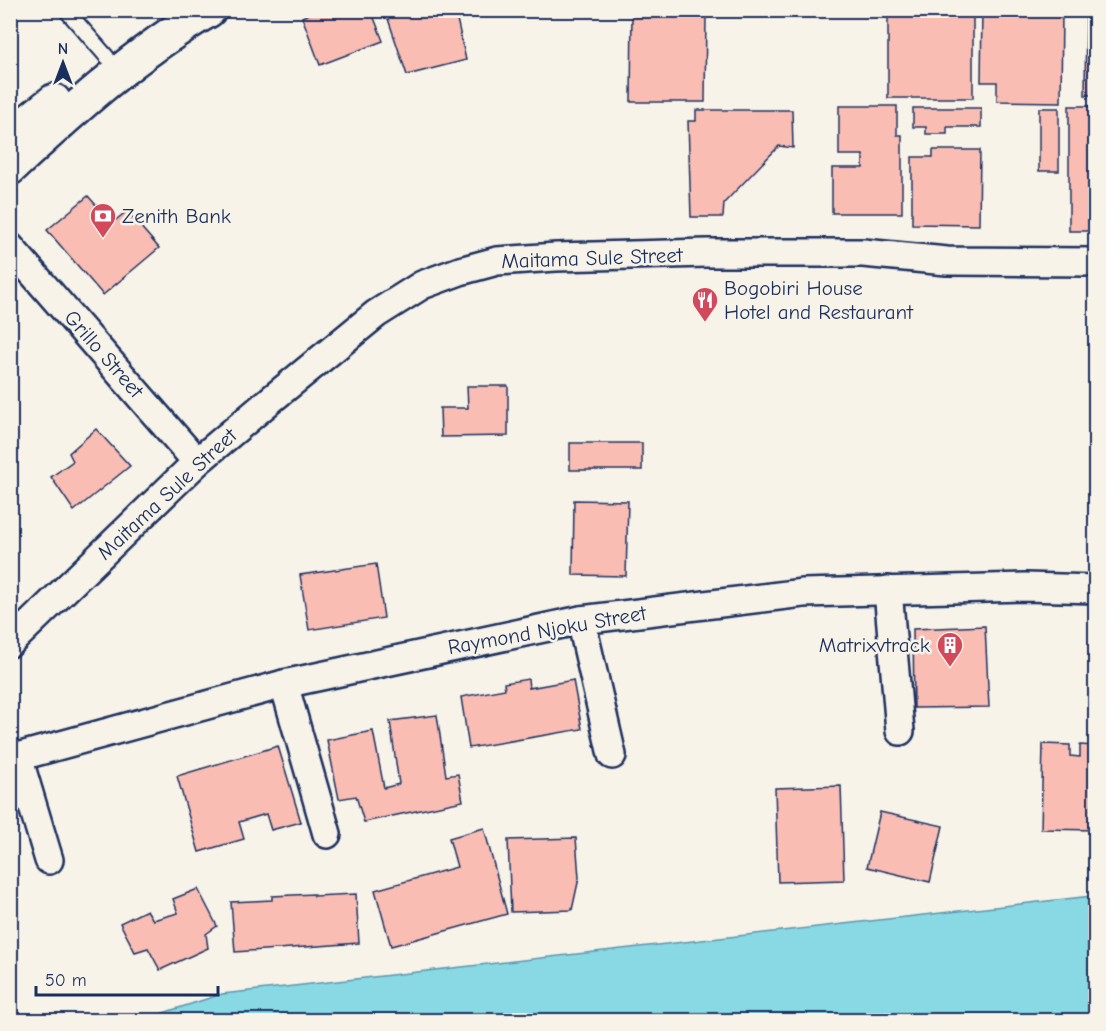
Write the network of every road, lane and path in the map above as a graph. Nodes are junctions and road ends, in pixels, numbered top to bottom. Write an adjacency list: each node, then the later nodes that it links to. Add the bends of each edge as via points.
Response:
1 (66, 10): 4 (lane)
2 (179, 10): 4 (main road)
3 (209, 10): 6 (main road, via 153,45)
4 (107, 57): 5 (main road)
5 (10, 136)
6 (10, 168)
7 (10, 247): 9 (street, Grillo Street)
8 (1095, 262): 9 (street, Maitama Sule Street, via 947,261 863,253 707,253 497,261 422,285 376,314)
9 (197, 462): 13 (street, Maitama Sule Street)
10 (1095, 589): 11 (street, Raymond Njoku Street)
11 (888, 590): 12 (street, Raymond Njoku Street, via 803,592); 15 (street)
12 (581, 620): 14 (street, Raymond Njoku Street); 16 (street)
13 (10, 643)
14 (284, 684): 17 (street, Raymond Njoku Street); 18 (street)
15 (900, 731)
16 (612, 756)
17 (14, 758): 19 (street)
18 (327, 834)
19 (49, 860)

